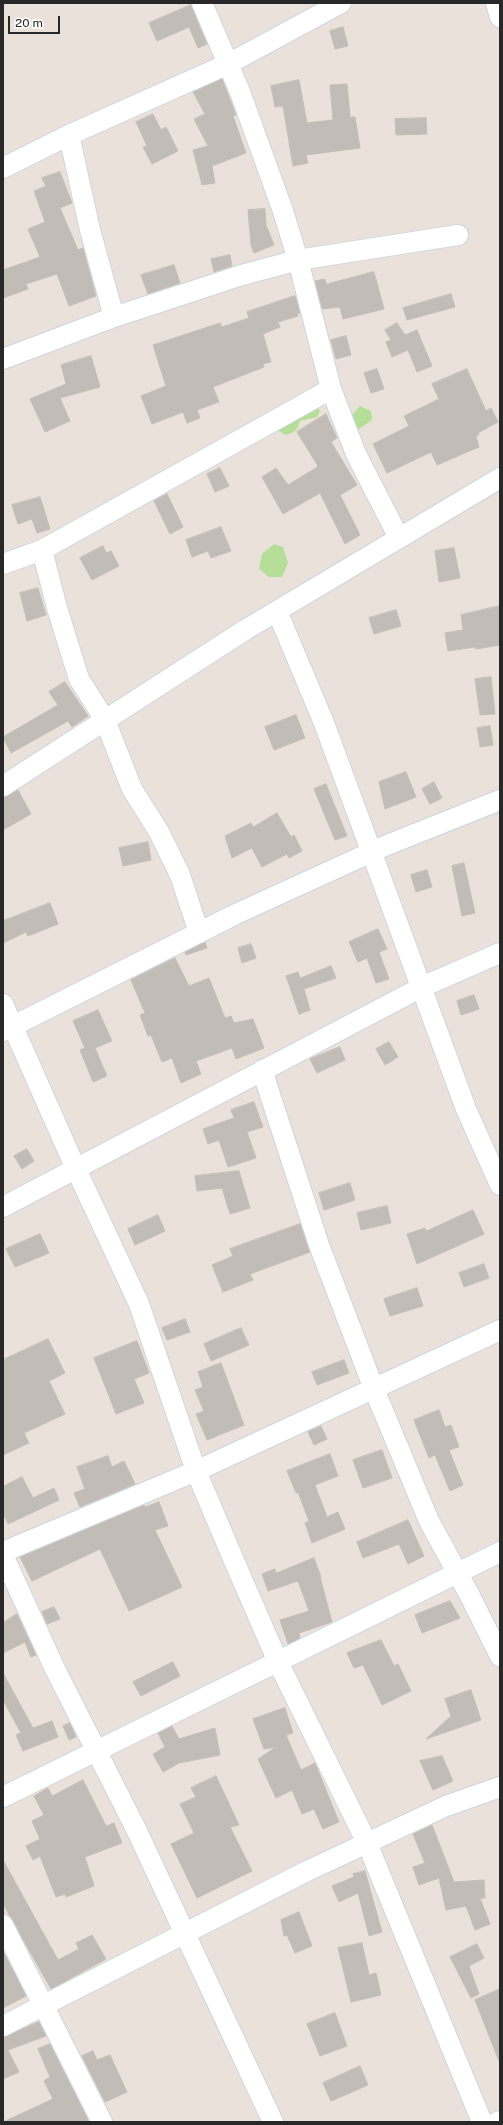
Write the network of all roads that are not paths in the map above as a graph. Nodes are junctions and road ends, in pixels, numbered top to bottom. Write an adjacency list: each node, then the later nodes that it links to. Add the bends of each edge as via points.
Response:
1 (202, 3): 5 (street)
2 (341, 3): 5 (street)
3 (496, 3): 4 (street)
4 (500, 17)
5 (228, 64): 6 (street); 9 (street, via 243,99)
6 (69, 135): 7 (street); 10 (street, via 90,230)
7 (3, 168)
8 (458, 235): 9 (street)
9 (298, 260): 10 (street, via 242,275); 12 (street)
10 (114, 317): 11 (street)
11 (3, 359)
12 (331, 389): 14 (street, via 356,454); 15 (street)
13 (500, 478): 14 (street)
14 (398, 538): 17 (street)
15 (42, 550): 16 (street); 18 (street, via 79,679)
16 (3, 564)
17 (277, 611): 18 (street); 21 (street, via 324,722)
18 (105, 720): 19 (street); 22 (street, via 132,789 159,832 180,875)
19 (3, 786)
20 (500, 800): 21 (street)
21 (373, 852): 22 (street); 24 (street)
22 (199, 933): 26 (street)
23 (500, 953): 24 (street)
24 (422, 987): 27 (street); 29 (street, via 466,1109)
25 (3, 1004): 26 (street)
26 (8, 1028): 28 (street)
27 (262, 1070): 28 (street); 32 (street, via 319,1245)
28 (76, 1169): 30 (street); 33 (street, via 139,1304)
29 (500, 1185)
30 (3, 1207)
31 (500, 1330): 32 (street)
32 (374, 1389): 33 (street); 37 (street, via 430,1521)
33 (196, 1471): 34 (street); 39 (street)
34 (3, 1552)
35 (500, 1552): 37 (street)
36 (3, 1555): 40 (street, via 54,1667)
37 (458, 1572): 38 (street); 39 (street)
38 (500, 1656)
39 (278, 1662): 40 (street); 43 (street)
40 (96, 1750): 42 (street); 45 (street)
41 (500, 1788): 43 (street, via 446,1806)
42 (3, 1797)
43 (367, 1843): 45 (street); 50 (street)
44 (3, 1925): 46 (street)
45 (184, 1933): 46 (street); 49 (street)
46 (44, 2006): 47 (street); 48 (street)
47 (3, 2026)
48 (102, 2122)
49 (273, 2122)
50 (482, 2122)

